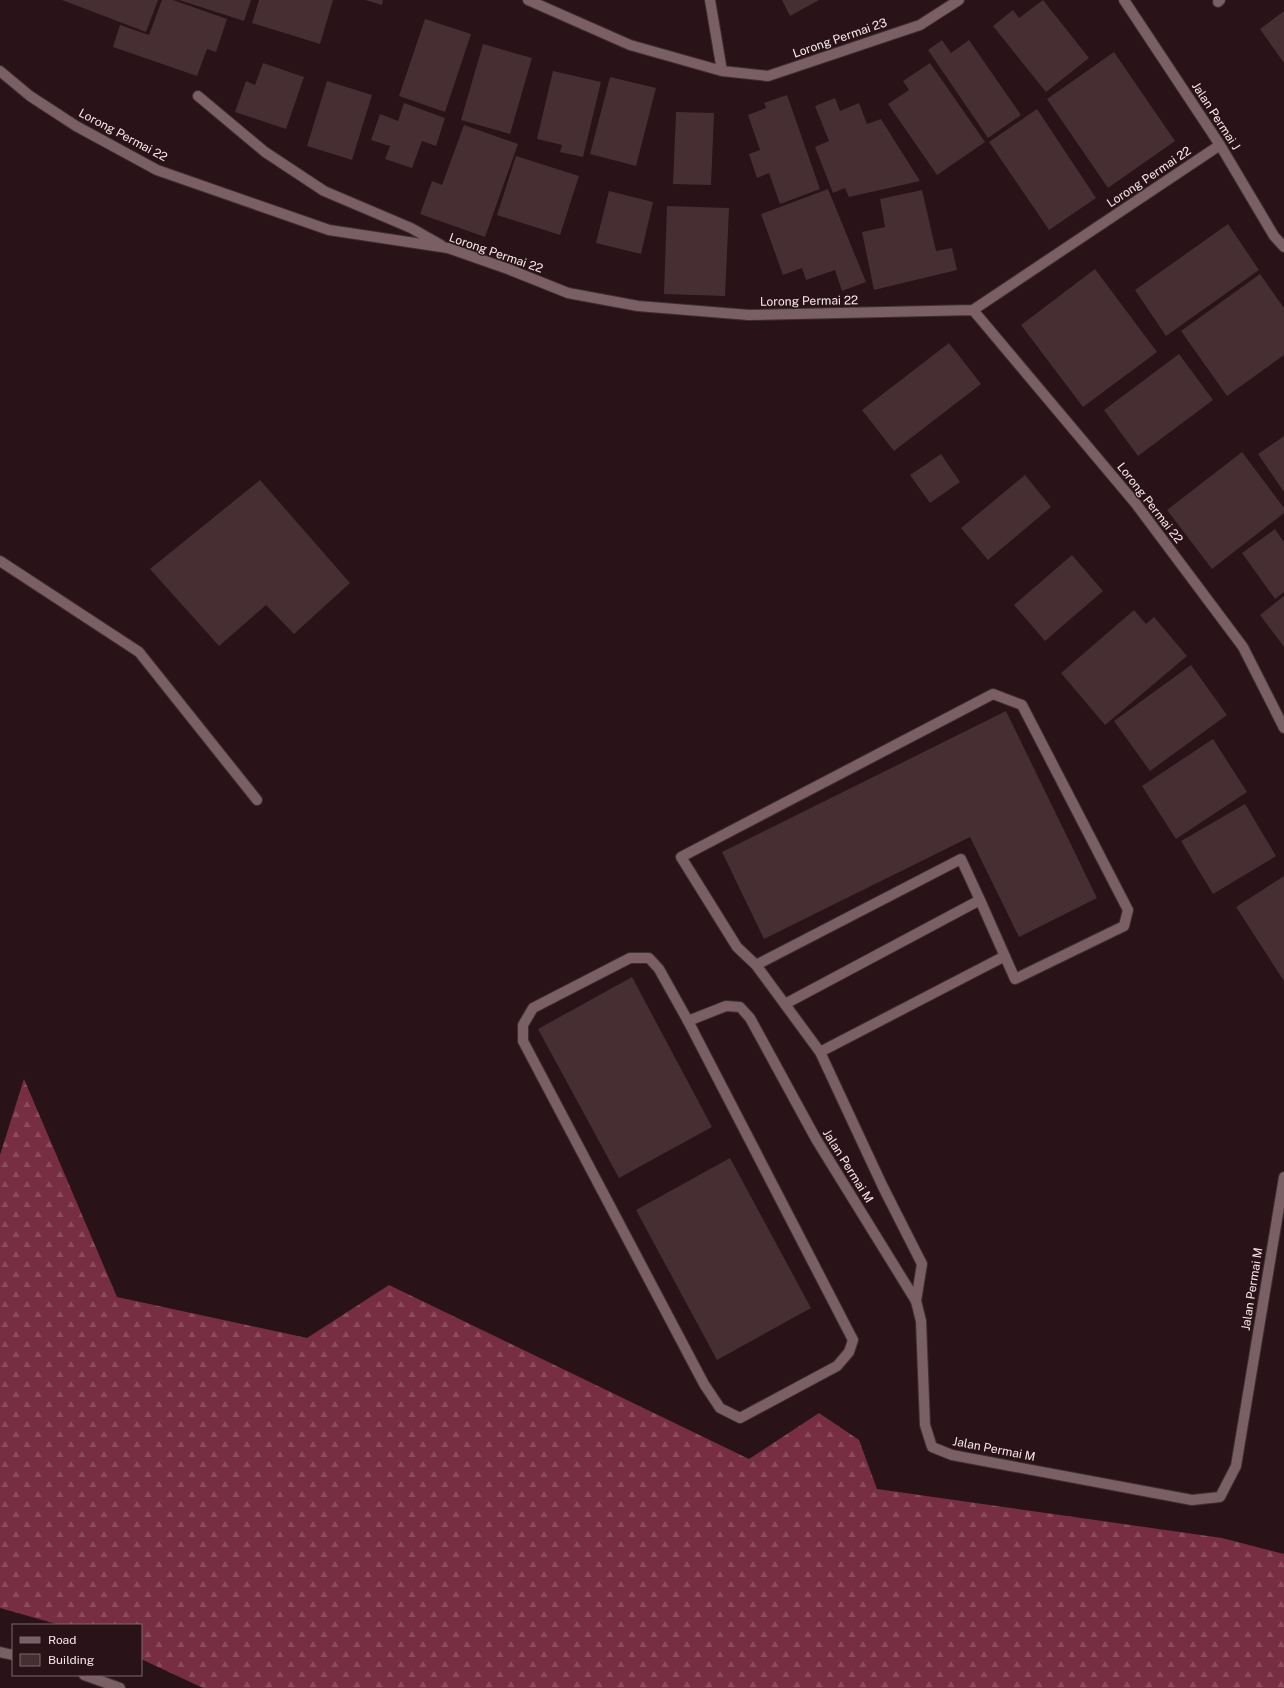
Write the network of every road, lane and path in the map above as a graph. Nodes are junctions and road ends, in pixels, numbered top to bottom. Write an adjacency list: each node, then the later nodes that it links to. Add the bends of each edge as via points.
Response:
1 (528, 0): 6 (street, Lorong Permai 23, via 630,45)
2 (710, 0): 6 (street)
3 (959, 0): 6 (street, Lorong Permai 23, via 920,25 768,76)
4 (1124, 0): 8 (street, Jalan Permai J)
5 (0, 71): 10 (street, Lorong Permai 22, via 30,96 76,126 157,170 329,230)
6 (722, 71)
7 (198, 96): 10 (street, via 265,152 324,190 411,228)
8 (1220, 145): 9 (street, Jalan Permai J, via 1274,236); 11 (street, Lorong Permai 22)
9 (1284, 247)
10 (448, 248): 11 (street, Lorong Permai 22, via 568,293 638,306 749,315)
11 (972, 310): 13 (street, Lorong Permai 22, via 1136,504 1239,641)
12 (0, 561): 14 (street, via 139,652)
13 (1284, 728)
14 (257, 800)
15 (980, 900): 16 (street); 17 (street, via 961,859); 18 (street)
16 (1005, 956): 17 (street, via 1015,978 1124,926 1128,910 1022,705 993,694 681,857 737,948); 20 (street)
17 (756, 965): 18 (street)
18 (785, 1004): 20 (street)
19 (688, 1021): 19 (street, via 659,969 649,958 630,958 534,1008 523,1025 523,1041 704,1384 720,1408 740,1418 837,1366 849,1352 853,1340); 22 (street, Jalan Permai M, via 726,1006 740,1007 750,1018 816,1139)
20 (820, 1052): 22 (street, via 922,1264)
21 (1284, 1177): 22 (street, Jalan Permai M, via 1236,1466 1220,1497 1192,1500 952,1455 932,1447 924,1425 921,1321)
22 (916, 1301)
23 (0, 1652): 24 (street)
24 (12, 1655)
25 (87, 1676): 26 (street)
26 (120, 1688)

